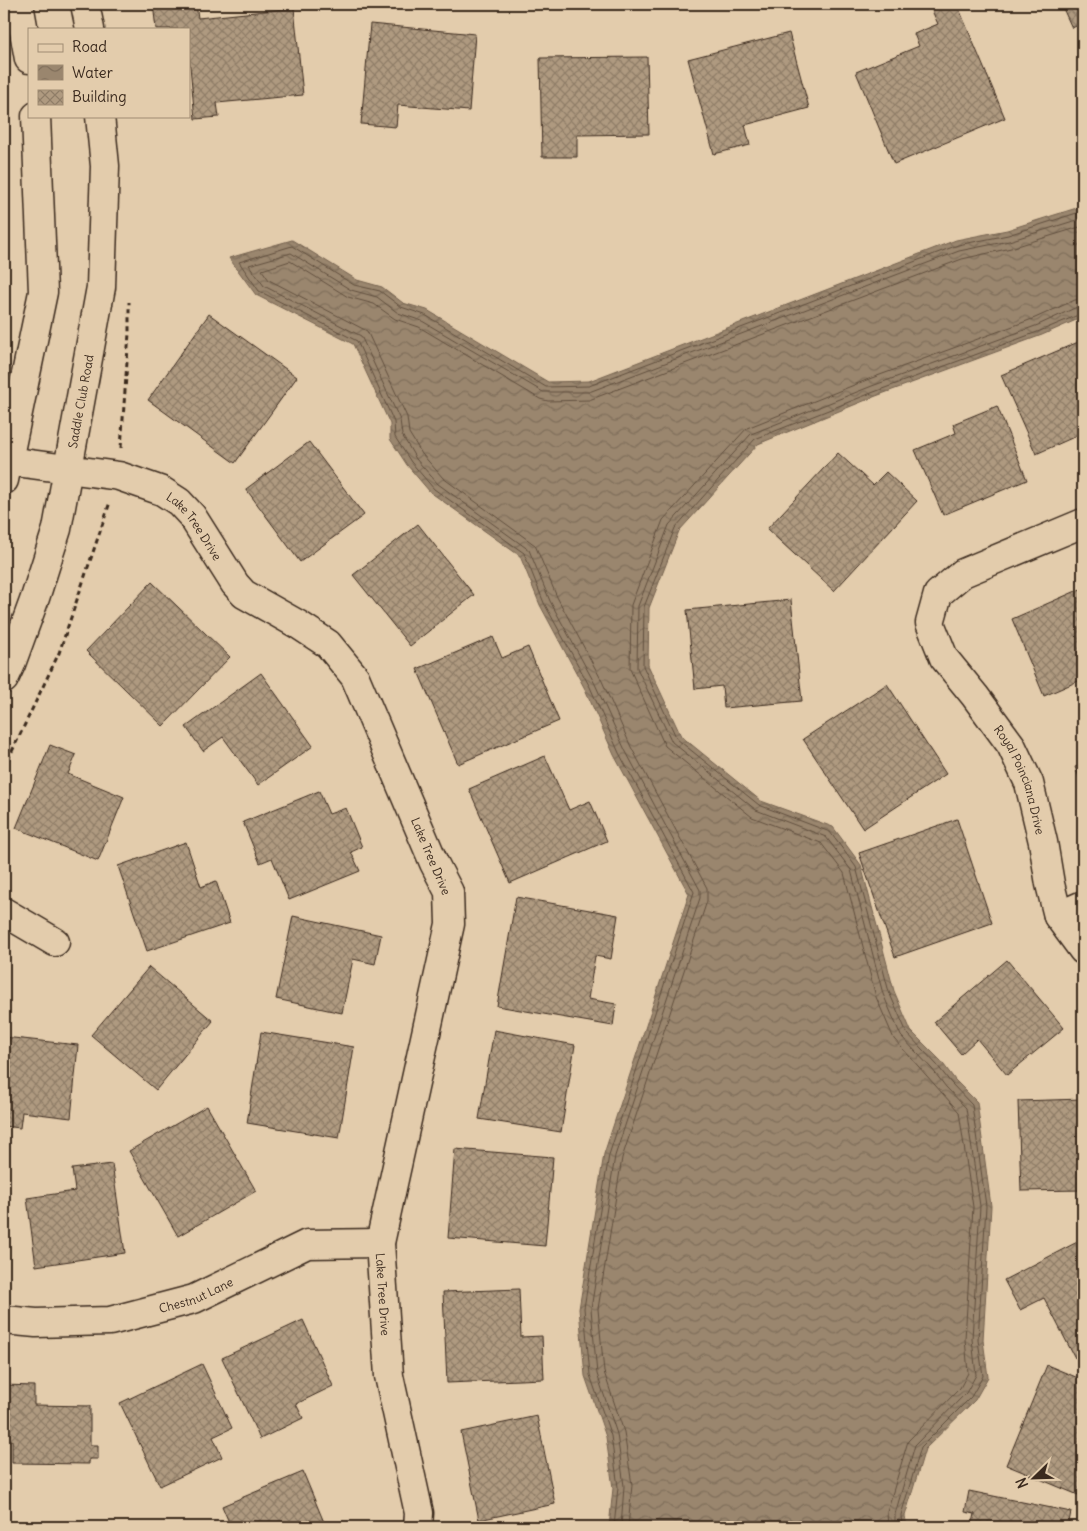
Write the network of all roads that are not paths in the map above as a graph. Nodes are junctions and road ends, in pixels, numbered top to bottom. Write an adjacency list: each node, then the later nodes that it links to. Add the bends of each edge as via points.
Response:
1 (19, 4): 4 (street)
2 (85, 4): 3 (street)
3 (90, 28)
4 (28, 54)
5 (36, 118): 8 (street, via 43,292)
6 (100, 118): 7 (street, Saddle Club Road, via 105,166 101,288)
7 (68, 469): 8 (street, Lake Tree Drive); 10 (street, Saddle Club Road, via 57,529 35,598); 16 (street, Lake Tree Drive, via 118,476 162,491 179,502 192,516 234,584 244,594 328,644 355,677 449,892 450,924)
8 (6, 471)
9 (1083, 523): 13 (street, Royal Poinciana Drive, via 964,573 938,594 930,623 944,658 1011,746 1029,783)
10 (6, 667)
11 (1083, 905): 13 (street)
12 (4, 912): 14 (street)
13 (1058, 916): 15 (street, Royal Poinciana Drive)
14 (54, 942)
15 (1083, 950)
16 (380, 1243): 17 (street, Chestnut Lane, via 307,1244 194,1299 110,1322); 18 (street, Lake Tree Drive, via 389,1376 419,1513)
17 (4, 1320)
18 (418, 1527)

